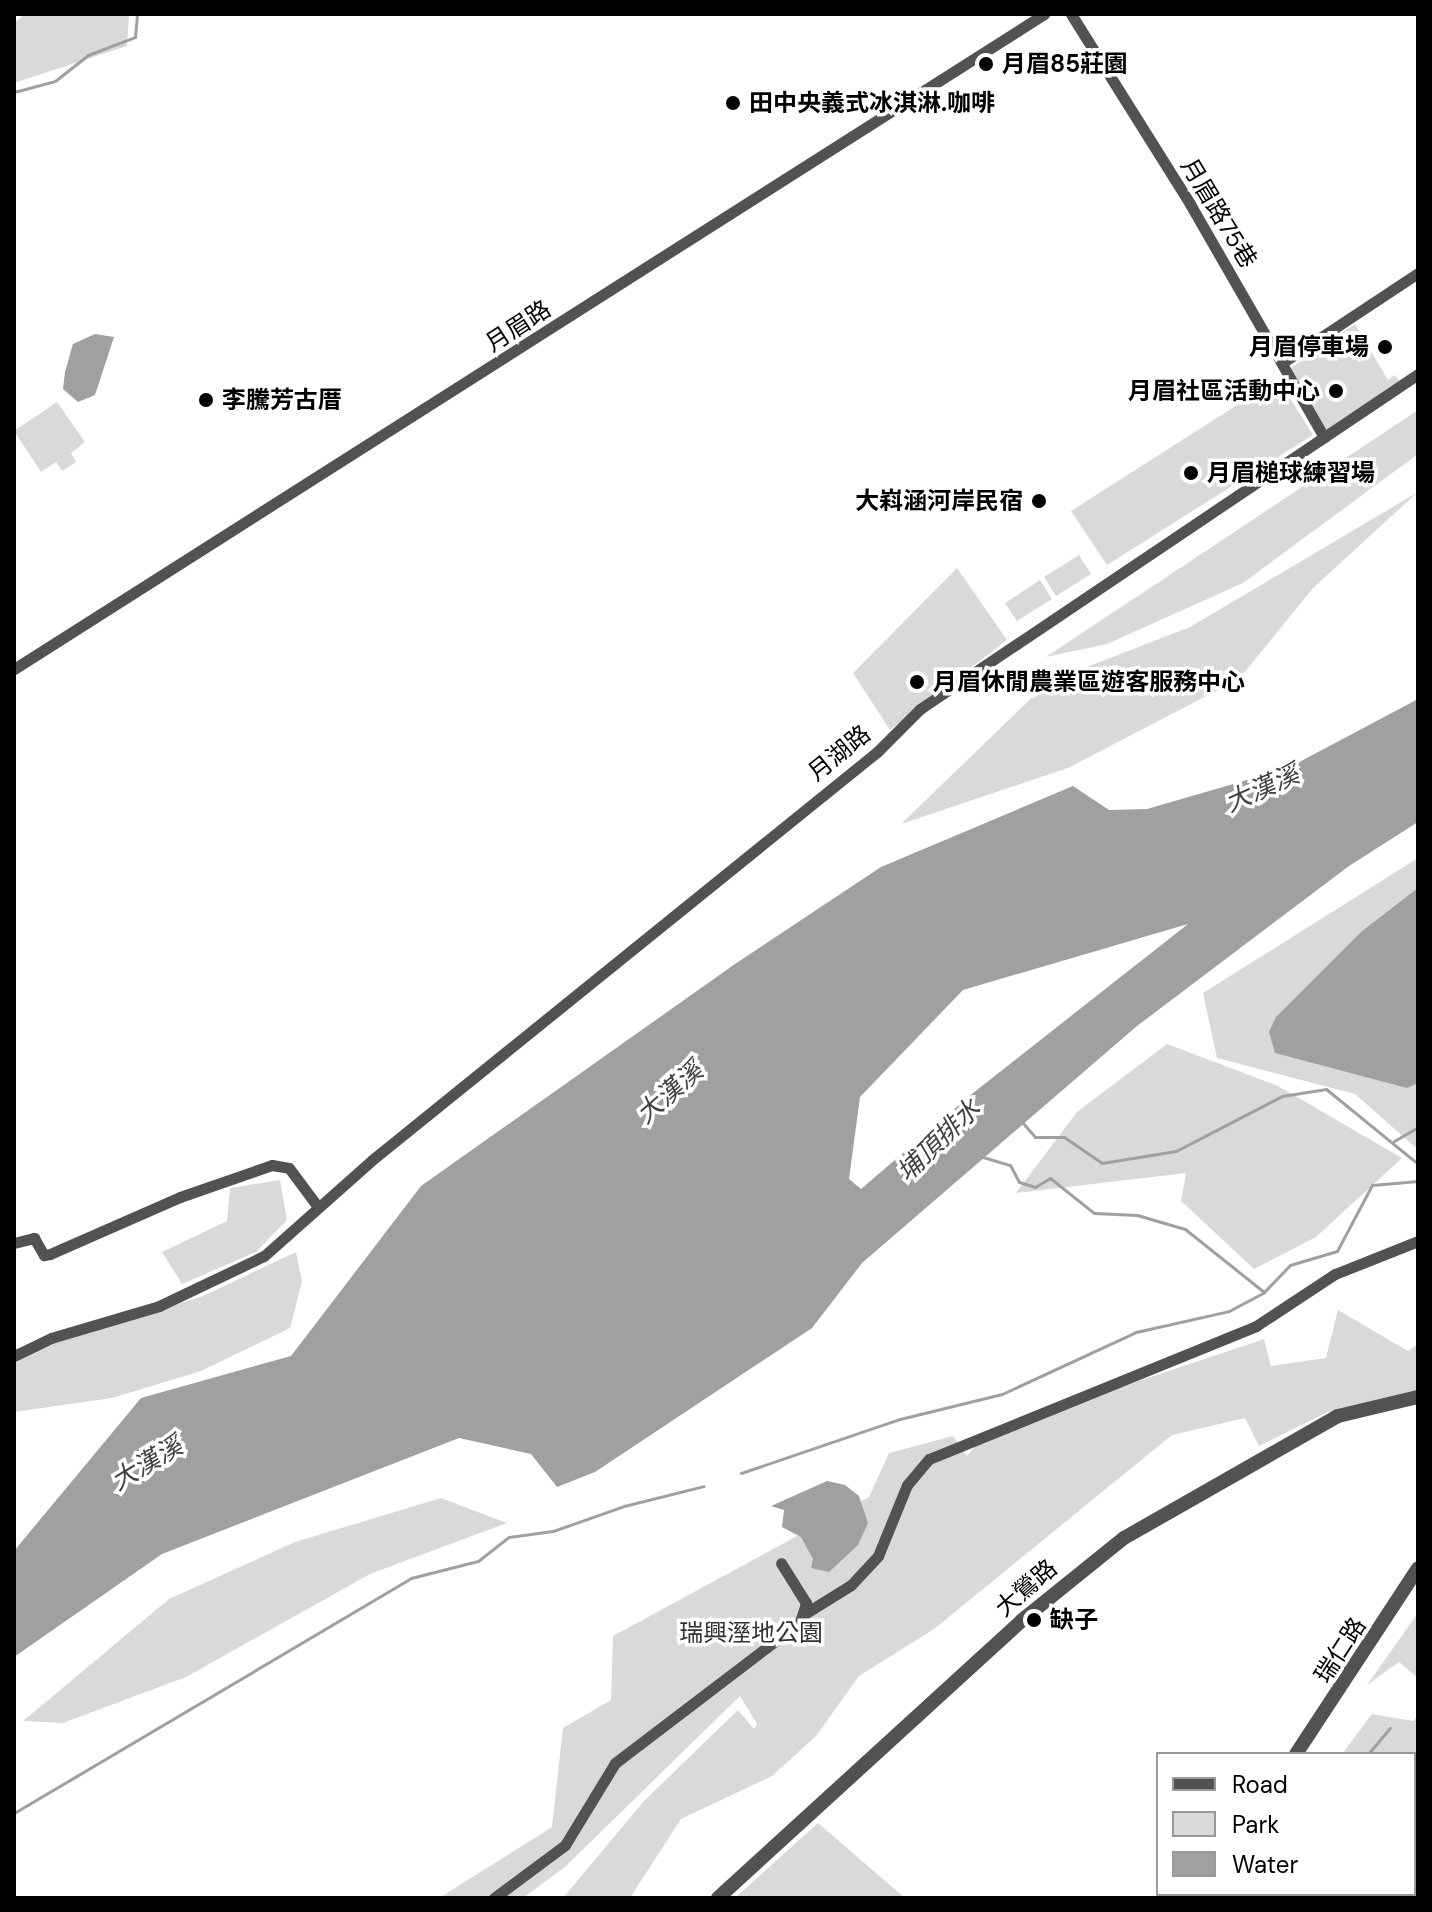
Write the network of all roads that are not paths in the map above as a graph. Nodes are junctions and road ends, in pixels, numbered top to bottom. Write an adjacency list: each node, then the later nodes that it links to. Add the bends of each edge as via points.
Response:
1 (1044, 14): 7 (street, 月眉路)
2 (1071, 14): 4 (street, 月眉路75巷)
3 (1418, 273): 4 (street)
4 (1282, 363): 6 (street, 月眉路75巷)
5 (1418, 374): 6 (street, 月湖路)
6 (1324, 437): 8 (street, 月湖路, via 920,709 877,752)
7 (14, 669)
8 (318, 1207): 10 (street, via 282,1164 180,1197 50,1254 44,1255 34,1238); 11 (street, 月湖路, via 264,1256 226,1278 159,1306 51,1338)
9 (1418, 1241): 15 (street, via 1335,1274 1256,1326 929,1459 907,1485 878,1556 851,1585)
10 (14, 1243)
11 (14, 1356)
12 (1418, 1397): 18 (street, 大鶯路, via 1338,1416 1124,1538 1021,1621)
13 (781, 1563): 15 (street, via 803,1594)
14 (1418, 1568): 16 (street, 瑞仁路)
15 (806, 1613): 17 (street, via 615,1763 565,1845)
16 (1297, 1752)
17 (494, 1898)
18 (718, 1898)

